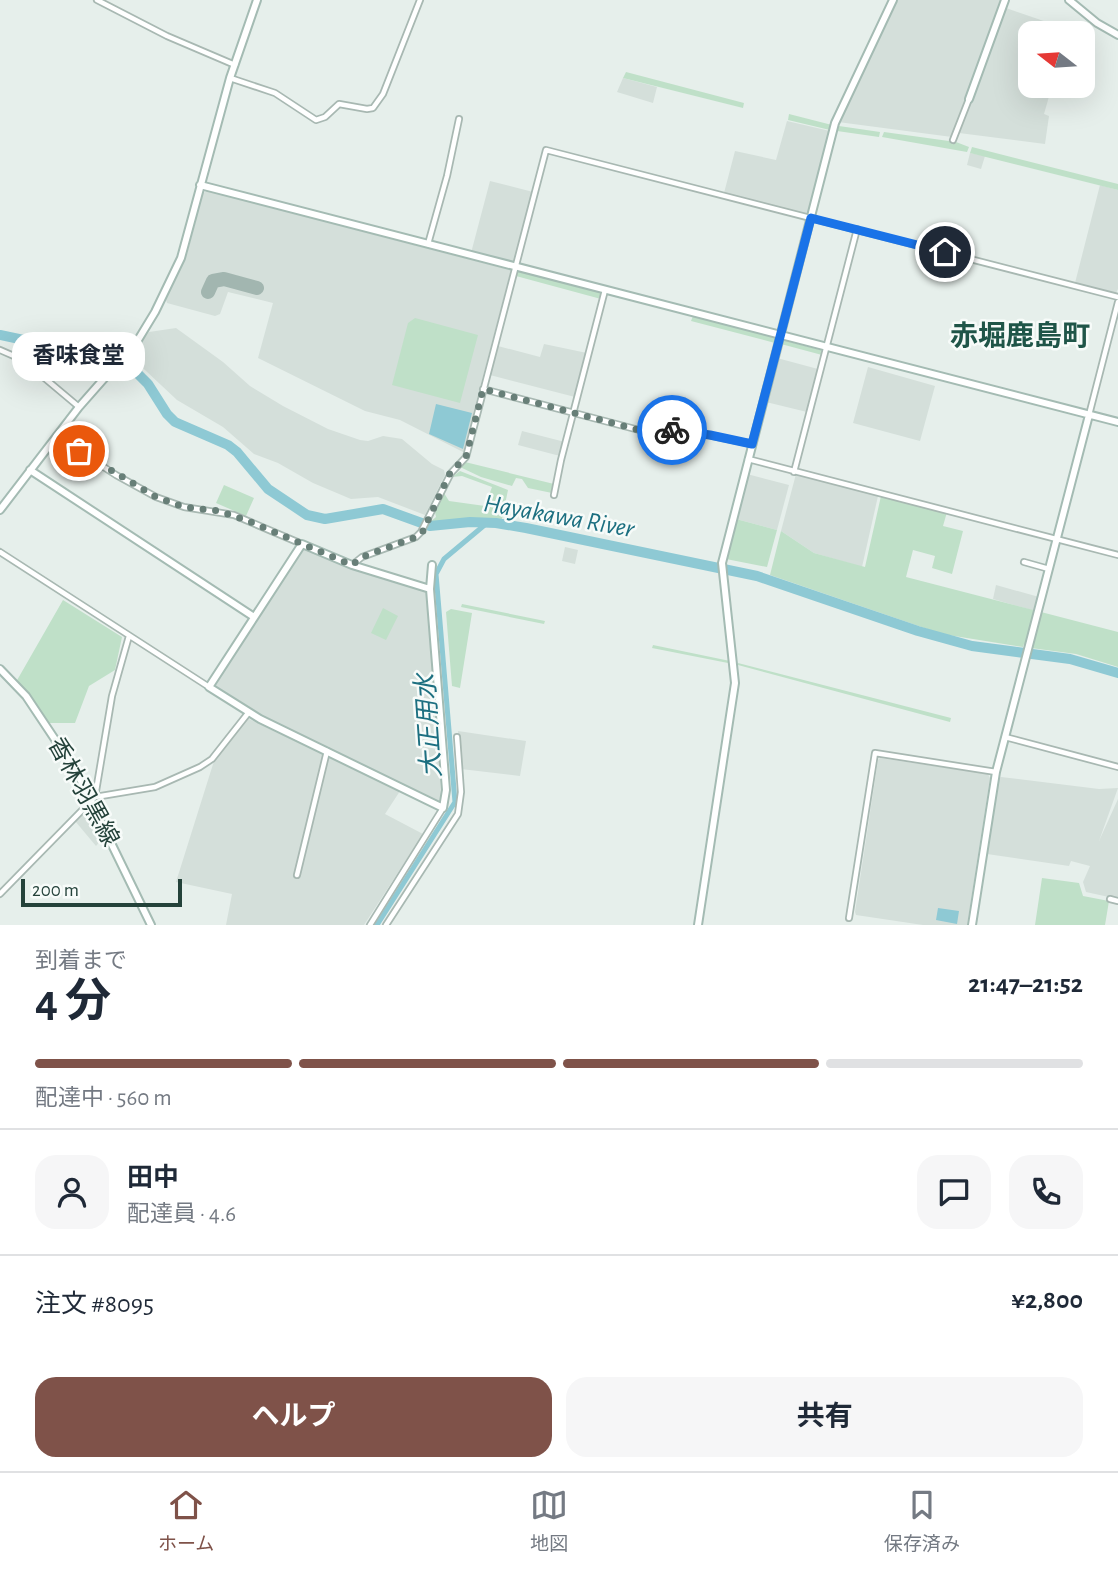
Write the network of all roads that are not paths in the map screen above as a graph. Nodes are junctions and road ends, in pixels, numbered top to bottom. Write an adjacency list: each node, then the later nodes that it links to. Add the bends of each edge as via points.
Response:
1 (97, 0): 8 (street)
2 (257, 0): 8 (street)
3 (421, 0): 9 (street, via 373,108 340,104 316,120 275,93)
4 (893, 0): 14 (street, via 837,117)
5 (1005, 0): 10 (street)
6 (1069, 0): 7 (street)
7 (1118, 35)
8 (234, 65): 9 (street)
9 (230, 78): 13 (street)
10 (969, 99): 12 (street)
11 (459, 119): 16 (street)
12 (953, 141)
13 (200, 186): 16 (street); 24 (street, via 178,264 149,325)
14 (811, 218): 15 (street); 17 (street, via 547,150); 20 (street)
15 (857, 229): 19 (street); 21 (street)
16 (428, 245): 17 (street)
17 (516, 267): 18 (street); 23 (street)
18 (605, 290): 20 (street); 25 (street)
19 (1118, 300): 26 (street)
20 (780, 335): 21 (street); 29 (street)
21 (825, 347): 26 (street); 32 (street)
22 (0, 350): 24 (street, via 23,360)
23 (483, 389): 25 (street); 40 (street, via 466,457 450,473 422,533)
24 (79, 407): 28 (street)
25 (573, 412): 29 (street, via 639,430 690,432); 33 (street)
26 (1089, 415): 27 (street); 35 (street)
27 (1118, 422)
28 (57, 436): 31 (street); 36 (street, via 156,497 233,515)
29 (752, 444): 30 (street)
30 (748, 459): 32 (street); 64 (street, via 722,563 735,683)
31 (30, 470): 34 (street); 44 (street)
32 (794, 472): 35 (street)
33 (554, 495)
34 (0, 510)
35 (1057, 538): 38 (street); 42 (street)
36 (302, 544): 40 (street); 44 (street)
37 (0, 552): 45 (street)
38 (1118, 555)
39 (1024, 562): 42 (street)
40 (352, 565): 43 (street)
41 (432, 565): 43 (street)
42 (1049, 569): 50 (street)
43 (430, 589): 55 (street, via 446,790)
44 (254, 617): 47 (street)
45 (129, 636): 47 (street); 54 (street)
46 (0, 670): 54 (street, 香林羽黒線, via 26,696)
47 (209, 687): 48 (street)
48 (249, 712): 51 (street); 54 (street, via 200,768 155,787)
49 (457, 737): 63 (street, via 458,814)
50 (1005, 737): 52 (street); 53 (street)
51 (327, 751): 55 (street); 56 (street)
52 (1118, 767)
53 (996, 772): 60 (street, via 874,753); 65 (street)
54 (94, 799): 57 (street); 61 (street, 香林羽黒線)
55 (443, 808): 62 (street)
56 (297, 875)
57 (0, 894)
58 (1110, 899): 59 (street)
59 (1118, 901)
60 (849, 918)
61 (151, 925)
62 (370, 925)
63 (386, 925)
64 (698, 925)
65 (972, 925)

